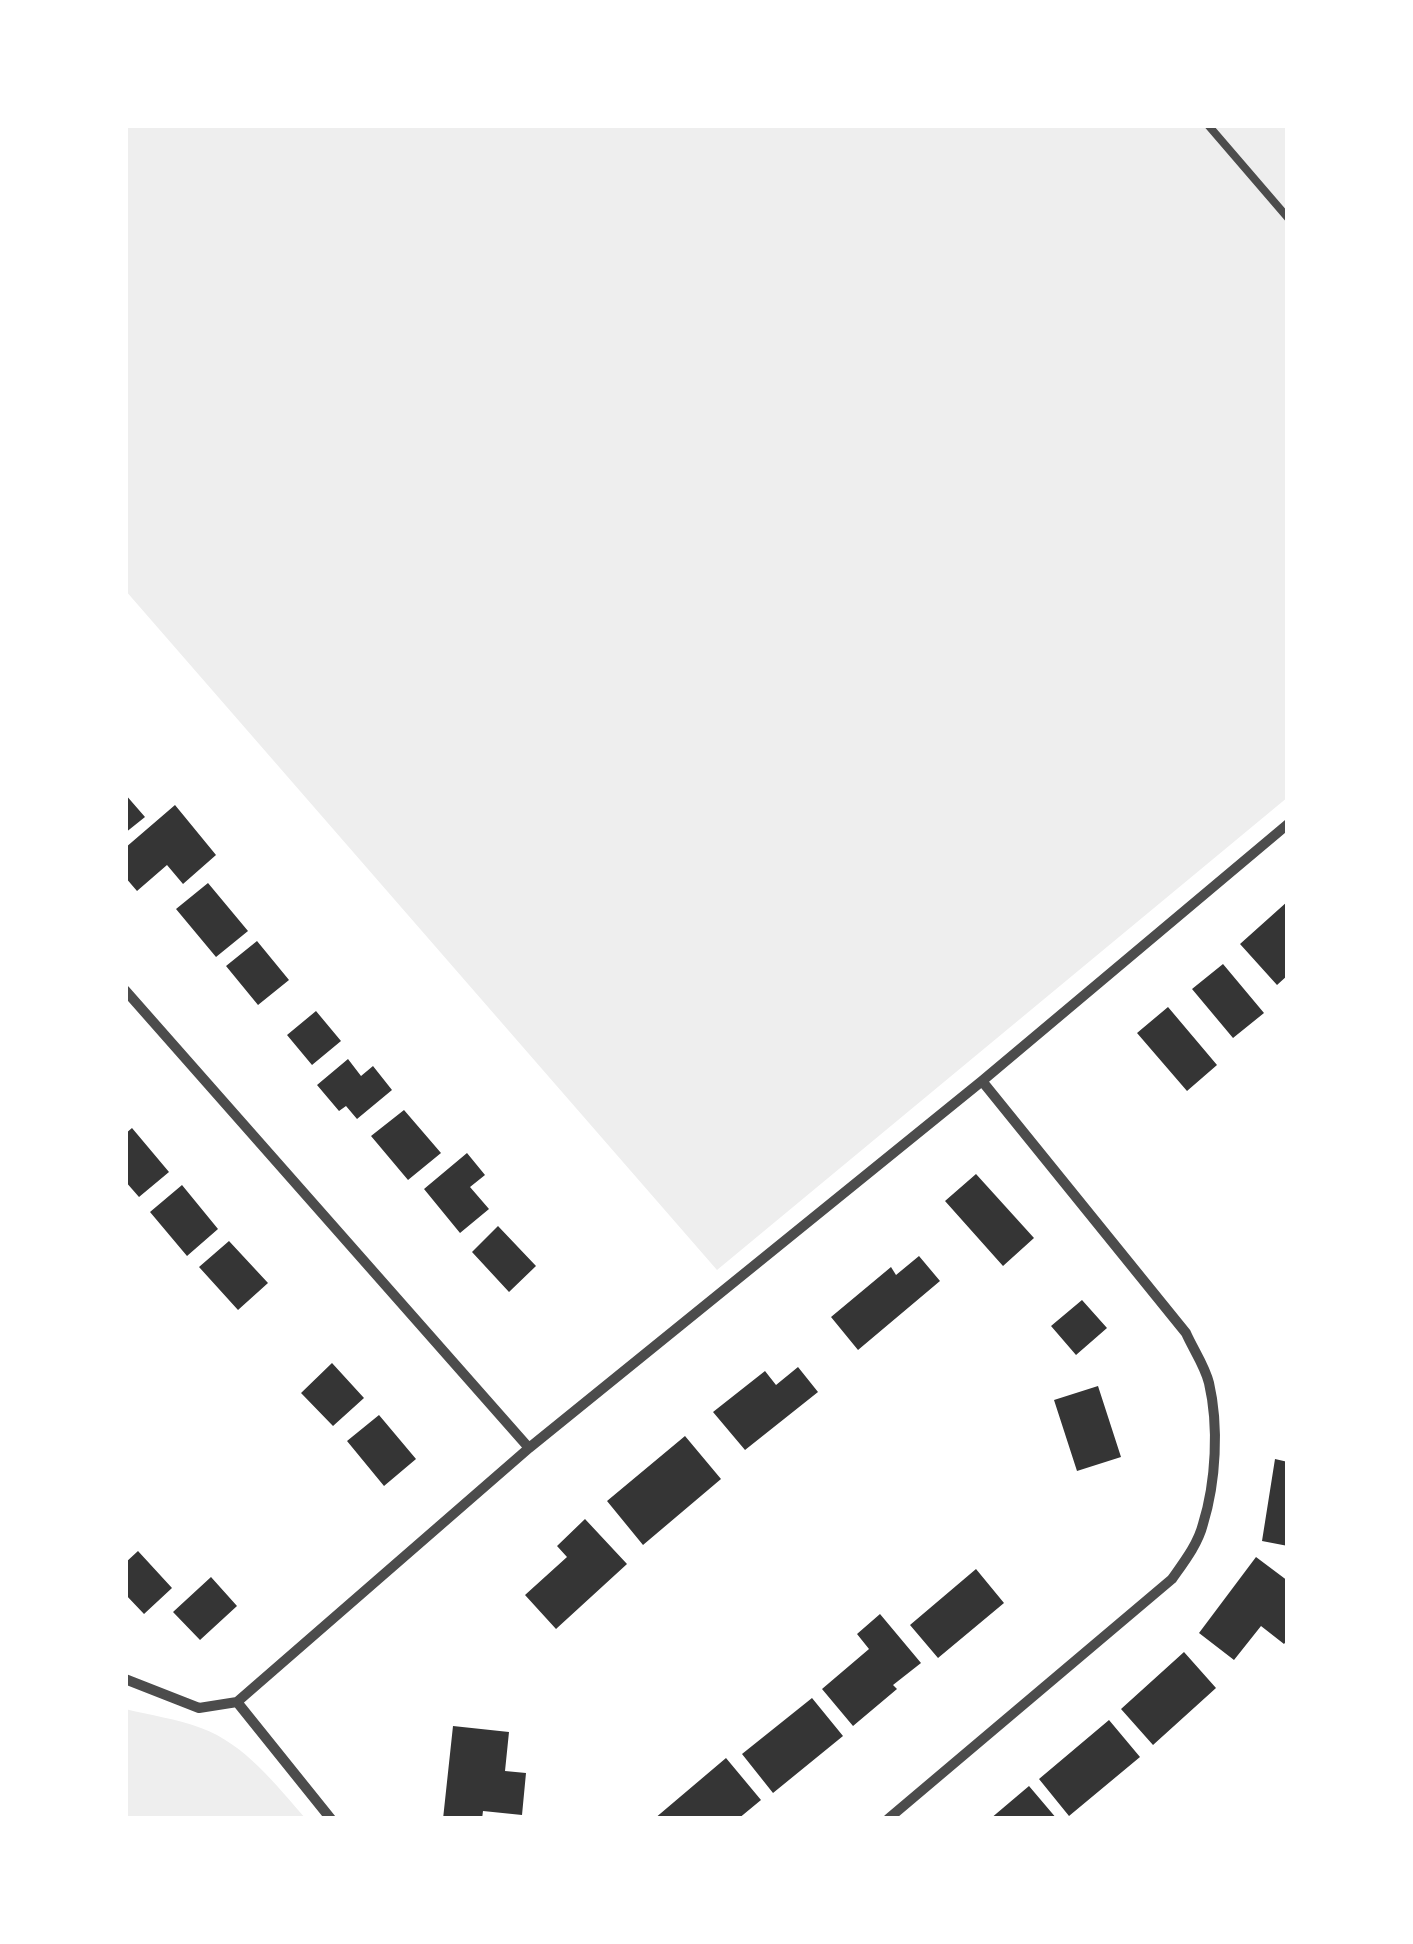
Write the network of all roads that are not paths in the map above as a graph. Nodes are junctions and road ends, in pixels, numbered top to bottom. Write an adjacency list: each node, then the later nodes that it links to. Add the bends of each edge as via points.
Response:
1 (1208, 125): 2 (lane)
2 (1288, 218)
3 (1288, 824): 5 (street)
4 (125, 990): 6 (street)
5 (982, 1081): 6 (street); 10 (street, via 1186,1334 1208,1380 1212,1474 1203,1525 1172,1579)
6 (529, 1448): 8 (street)
7 (125, 1679): 8 (street, via 199,1708)
8 (236, 1702): 9 (street)
9 (331, 1819)
10 (888, 1819)

